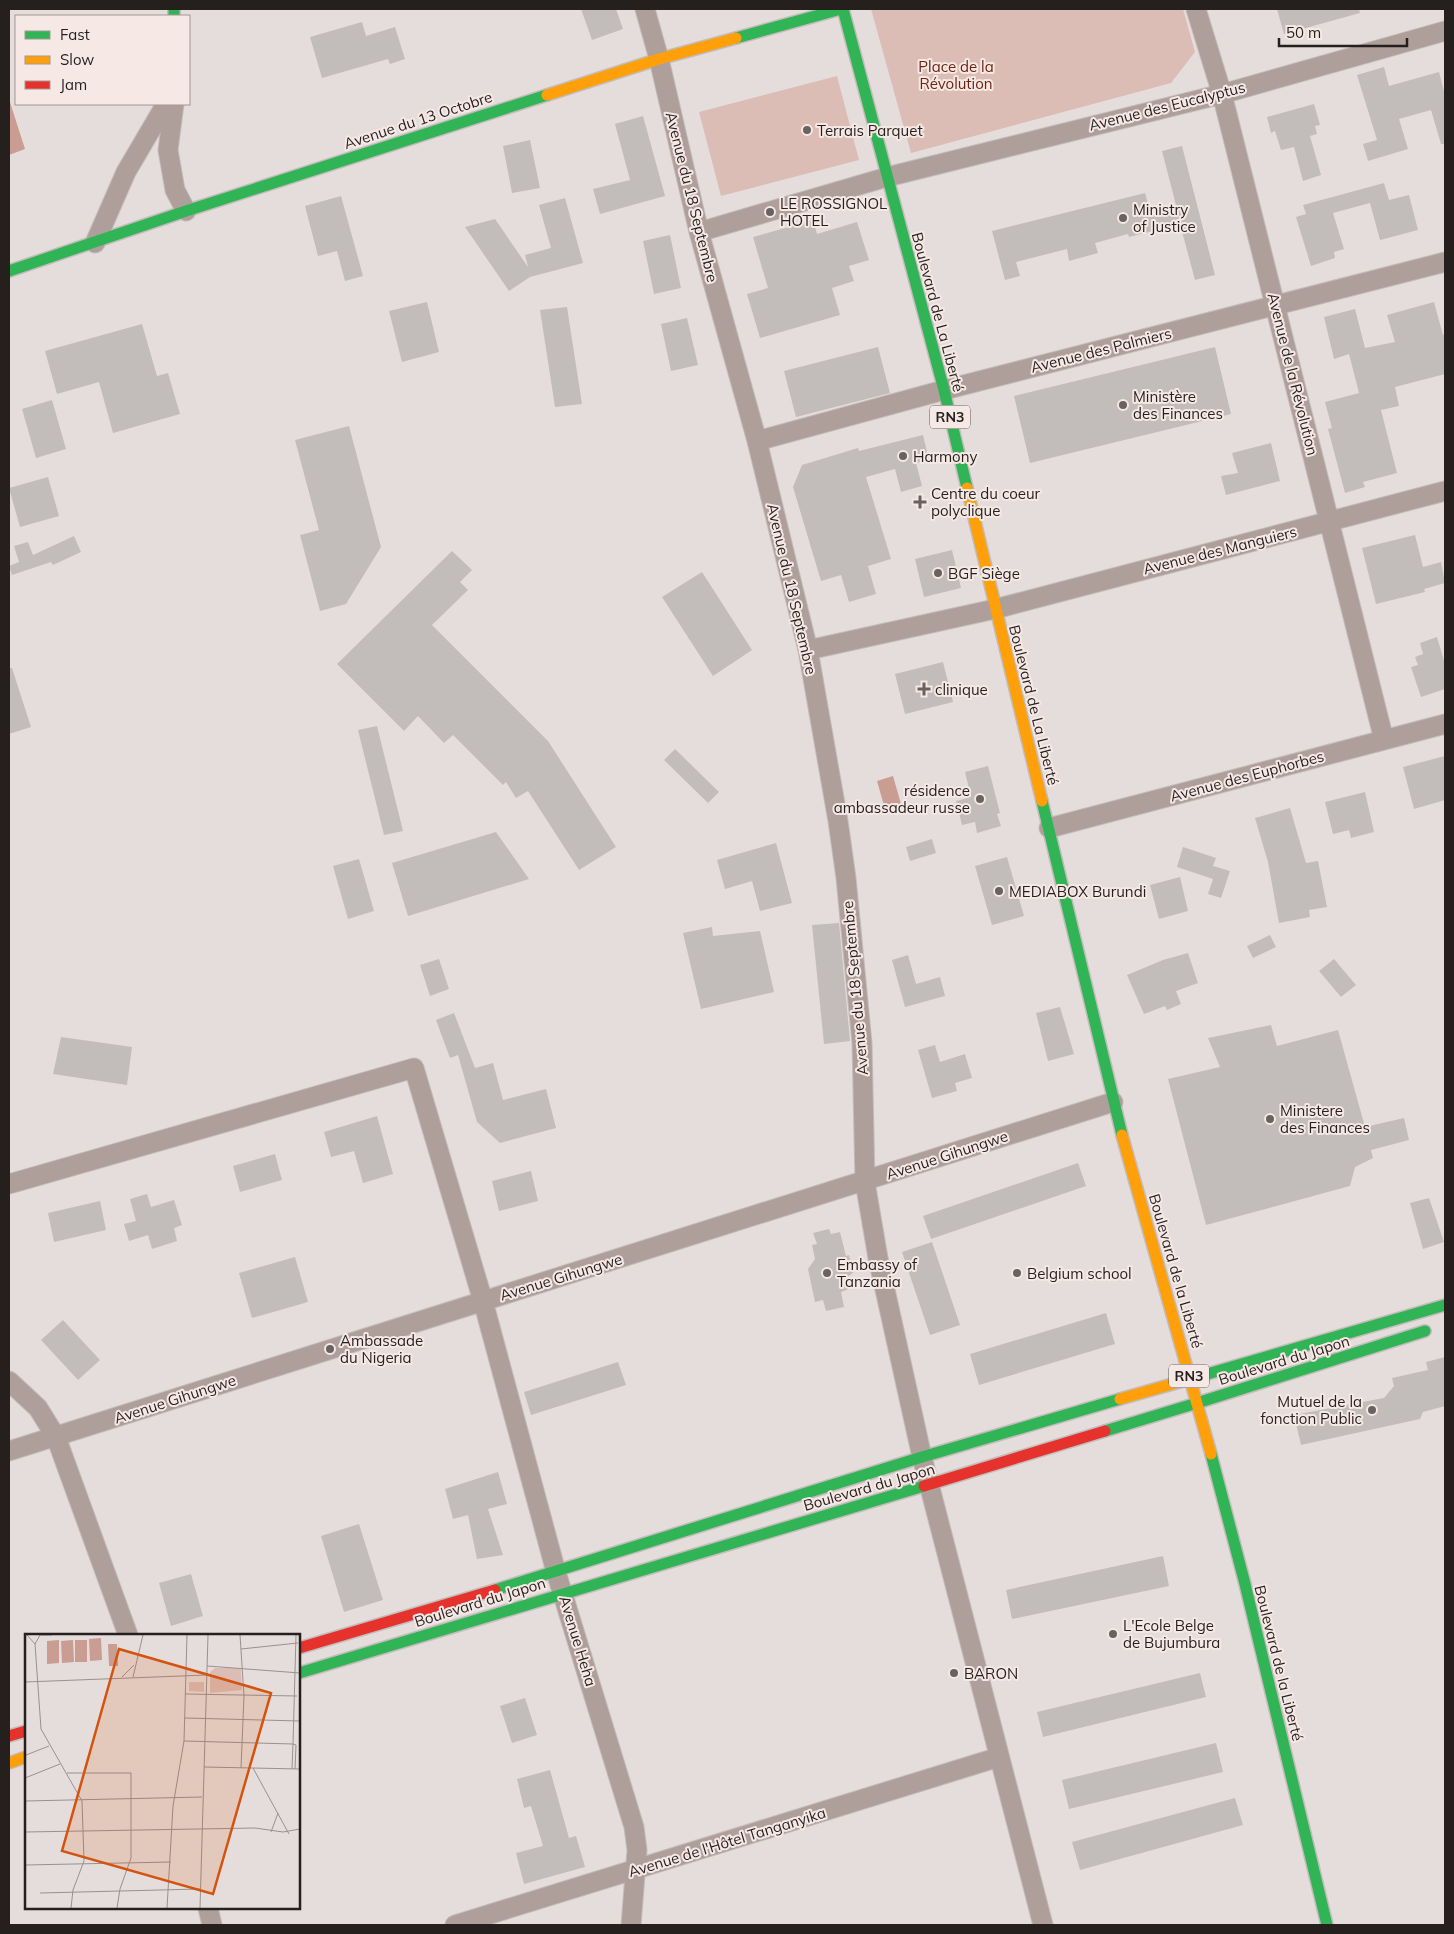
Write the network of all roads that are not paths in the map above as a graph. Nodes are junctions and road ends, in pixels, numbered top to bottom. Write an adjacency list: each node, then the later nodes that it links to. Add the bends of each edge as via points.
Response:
1 (645, 9): 5 (street, Avenue du 18 Septembre)
2 (842, 9): 5 (main road, Avenue du 13 Octobre); 9 (main road, Boulevard de La Liberté / RN3)
3 (1196, 9): 6 (street, Avenue de la Révolution)
4 (1445, 32): 6 (street, Avenue des Eucalyptus)
5 (659, 59): 10 (main road, Avenue du 13 Octobre); 11 (street, Avenue du 18 Septembre)
6 (1222, 94): 9 (street, Avenue des Eucalyptus); 15 (street, Avenue de la Révolution)
7 (165, 105): 12 (street, via 126,172)
8 (174, 105): 10 (street, via 168,150 175,190)
9 (886, 177): 11 (street, Avenue des Eucalyptus); 16 (main road, Boulevard de La Liberté / RN3)
10 (186, 210): 12 (main road, Avenue du 13 Octobre)
11 (699, 232): 17 (street, Avenue du 18 Septembre)
12 (95, 243): 14 (main road, Avenue du 13 Octobre)
13 (1445, 262): 15 (street, Avenue des Palmiers)
14 (9, 271)
15 (1276, 306): 16 (street, Avenue des Palmiers); 19 (street, Avenue de la Révolution)
16 (944, 390): 17 (street, Avenue des Palmiers); 20 (main road, Boulevard de La Liberté / RN3)
17 (757, 441): 21 (street, Avenue du 18 Septembre)
18 (1445, 491): 19 (street, Avenue des Manguiers)
19 (1330, 522): 20 (street, Avenue des Manguiers); 23 (street, Avenue de la Révolution)
20 (995, 609): 21 (street, Avenue des Manguiers); 24 (main road, Boulevard de La Liberté / RN3)
21 (808, 650): 26 (street, Avenue du 18 Septembre, via 846,878 862,1043)
22 (1445, 724): 23 (street, Avenue des Euphorbes)
23 (1384, 740): 24 (street, Avenue des Euphorbes)
24 (1048, 828): 25 (main road, Boulevard de la Liberté / RN3)
25 (1113, 1102): 26 (street, Avenue Gihungwe); 31 (main road, Boulevard de la Liberté / RN3)
26 (865, 1182): 28 (street, Avenue Gihungwe); 36 (street, Avenue du 18 Septembre, via 878,1258)
27 (9, 1184): 28 (street, Avenue Heha, via 414,1068)
28 (483, 1301): 34 (street, Avenue Gihungwe); 38 (street, Avenue Heha)
29 (1445, 1305): 31 (main road, Boulevard du Japon)
30 (1437, 1327): 33 (main road, Boulevard du Japon)
31 (1190, 1379): 33 (main road, Boulevard de la Liberté / RN3); 36 (main road, Boulevard du Japon)
32 (9, 1381): 34 (street, via 38,1408)
33 (1197, 1403): 37 (main road, Boulevard du Japon); 54 (main road, Boulevard de la Liberté / RN3, via 1245,1584)
34 (56, 1437): 35 (street, Avenue Gihungwe); 40 (street)
35 (9, 1451)
36 (922, 1457): 37 (street, Avenue du 18 Septembre); 38 (main road, Boulevard du Japon)
37 (930, 1485): 39 (main road, Boulevard du Japon); 45 (street, Avenue du 18 Septembre)
38 (556, 1572): 39 (street, Avenue Heha); 41 (main road, Boulevard du Japon)
39 (563, 1593): 42 (main road, Boulevard du Japon); 48 (street, Avenue Heha, via 634,1828)
40 (128, 1634)
41 (300, 1648)
42 (300, 1673)
43 (25, 1731): 44 (main road)
44 (9, 1736)
45 (999, 1757): 48 (street, Avenue de l'Hôtel Tanganyika); 53 (street, Avenue du 18 Septembre)
46 (25, 1758): 47 (main road)
47 (9, 1763)
48 (636, 1870): 51 (street, Avenue de l'Hôtel Tanganyika); 52 (street, Avenue Heha)
49 (208, 1909): 50 (street)
50 (212, 1925)
51 (455, 1925)
52 (631, 1925)
53 (1043, 1925)
54 (1326, 1925)

